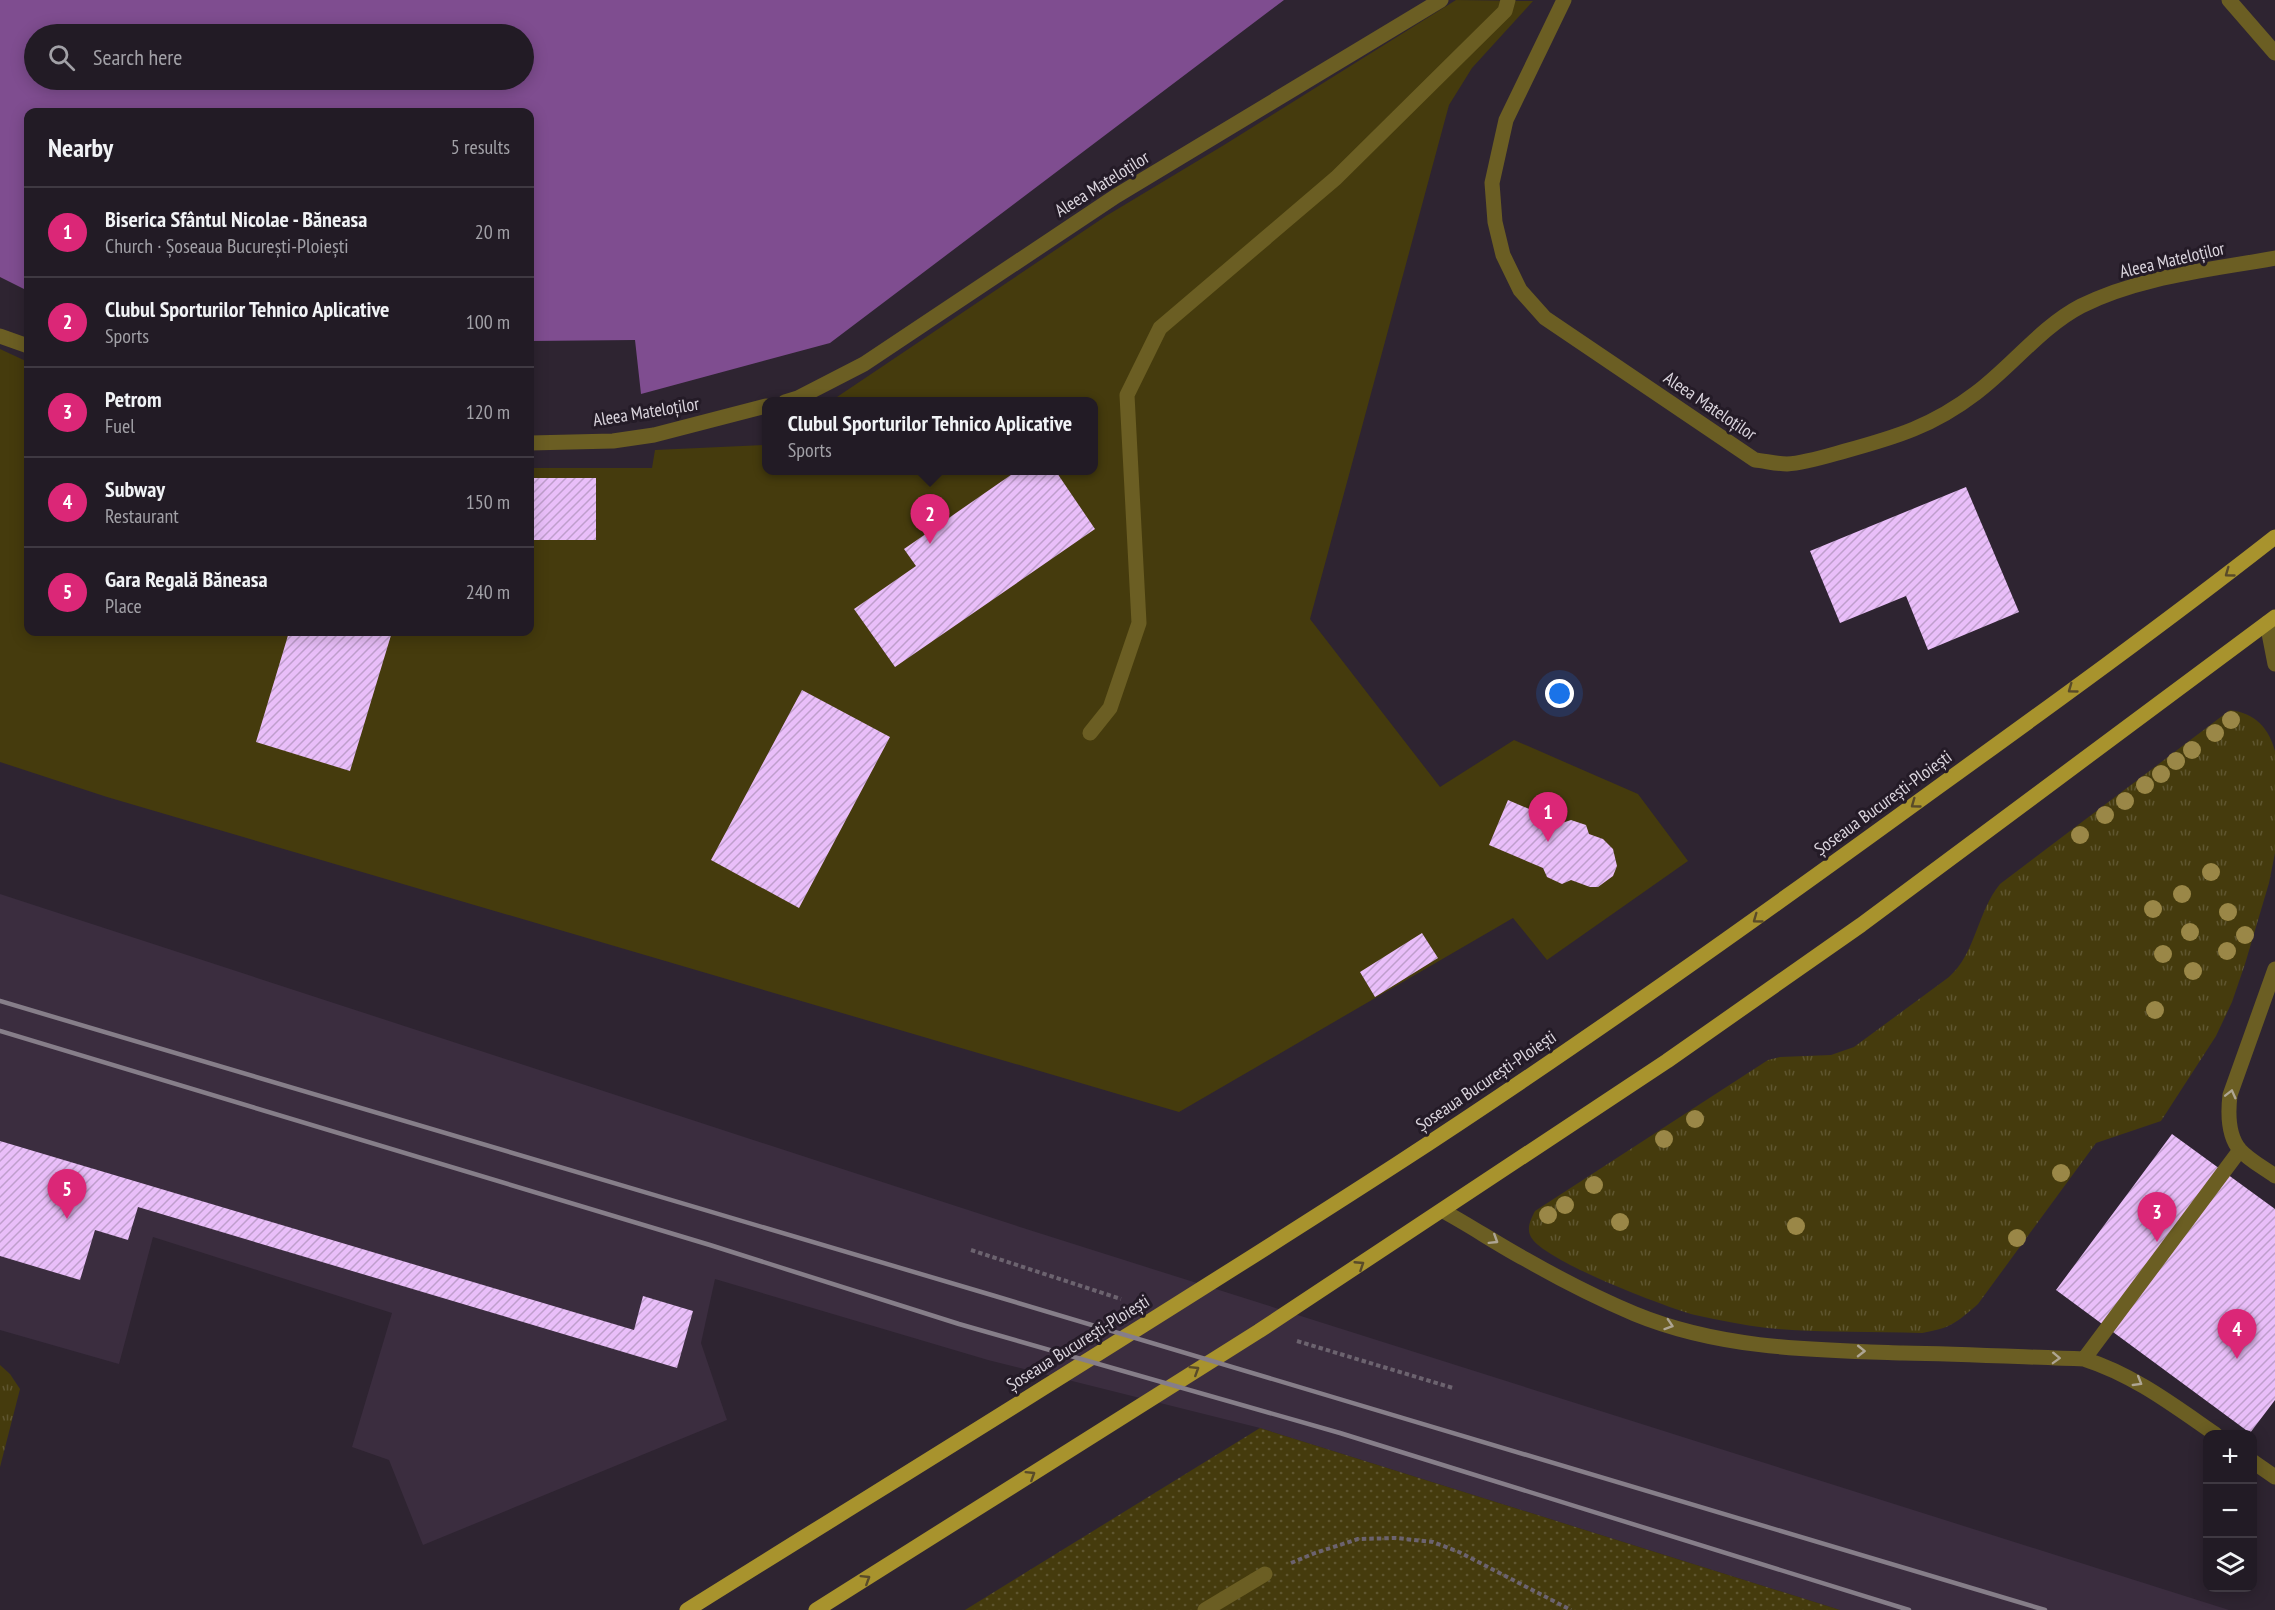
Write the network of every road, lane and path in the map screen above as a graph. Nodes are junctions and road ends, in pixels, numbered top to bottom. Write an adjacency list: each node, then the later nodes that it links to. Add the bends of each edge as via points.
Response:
1 (1441, 0): 9 (lane, Aleea Mateloților, via 1116,196 864,364)
2 (1508, 0): 15 (lane, via 1505,11 1335,178 1160,328 1127,395 1139,623 1110,708)
3 (1564, 0): 6 (lane, Aleea Mateloților, via 1506,120 1499,147 1492,183 1503,255 1520,290 1545,318 1755,460 1786,464 1894,438 1936,421 1976,393 2050,327 2080,307 2160,279)
4 (2229, 0): 5 (lane)
5 (2275, 53)
6 (2275, 258)
7 (0, 336): 8 (lane)
8 (24, 345)
9 (800, 397)
10 (762, 407): 11 (lane, Aleea Mateloților, via 689,428 613,441)
11 (534, 443)
12 (2275, 537): 29 (main road, Șoseaua București-Ploiești, one-way to 29, via 1731,938 1461,1121 1205,1287)
13 (2271, 620): 14 (lane); 19 (main road, via 1766,993)
14 (2275, 664)
15 (1090, 733)
16 (2275, 969): 17 (lane, one-way to 16, via 2231,1130 2230,1095)
17 (2240, 1150): 18 (lane); 23 (lane)
18 (2275, 1176)
19 (1443, 1211): 22 (main road, one-way to 19); 23 (lane, one-way to 23, via 1525,1259 1636,1314 1692,1332 1740,1343 1808,1350)
20 (971, 1250): 21 (path)
21 (1121, 1299)
22 (1259, 1331): 24 (path); 30 (main road, one-way to 22)
23 (2084, 1359): 25 (lane, one-way to 25, via 2133,1378)
24 (1453, 1388)
25 (2209, 1430)
26 (2257, 1464): 27 (lane)
27 (2275, 1477)
28 (1265, 1574): 31 (lane); 32 (path, via 1358,1539 1433,1542)
29 (687, 1610)
30 (816, 1610)
31 (1205, 1610)
32 (1571, 1610)

